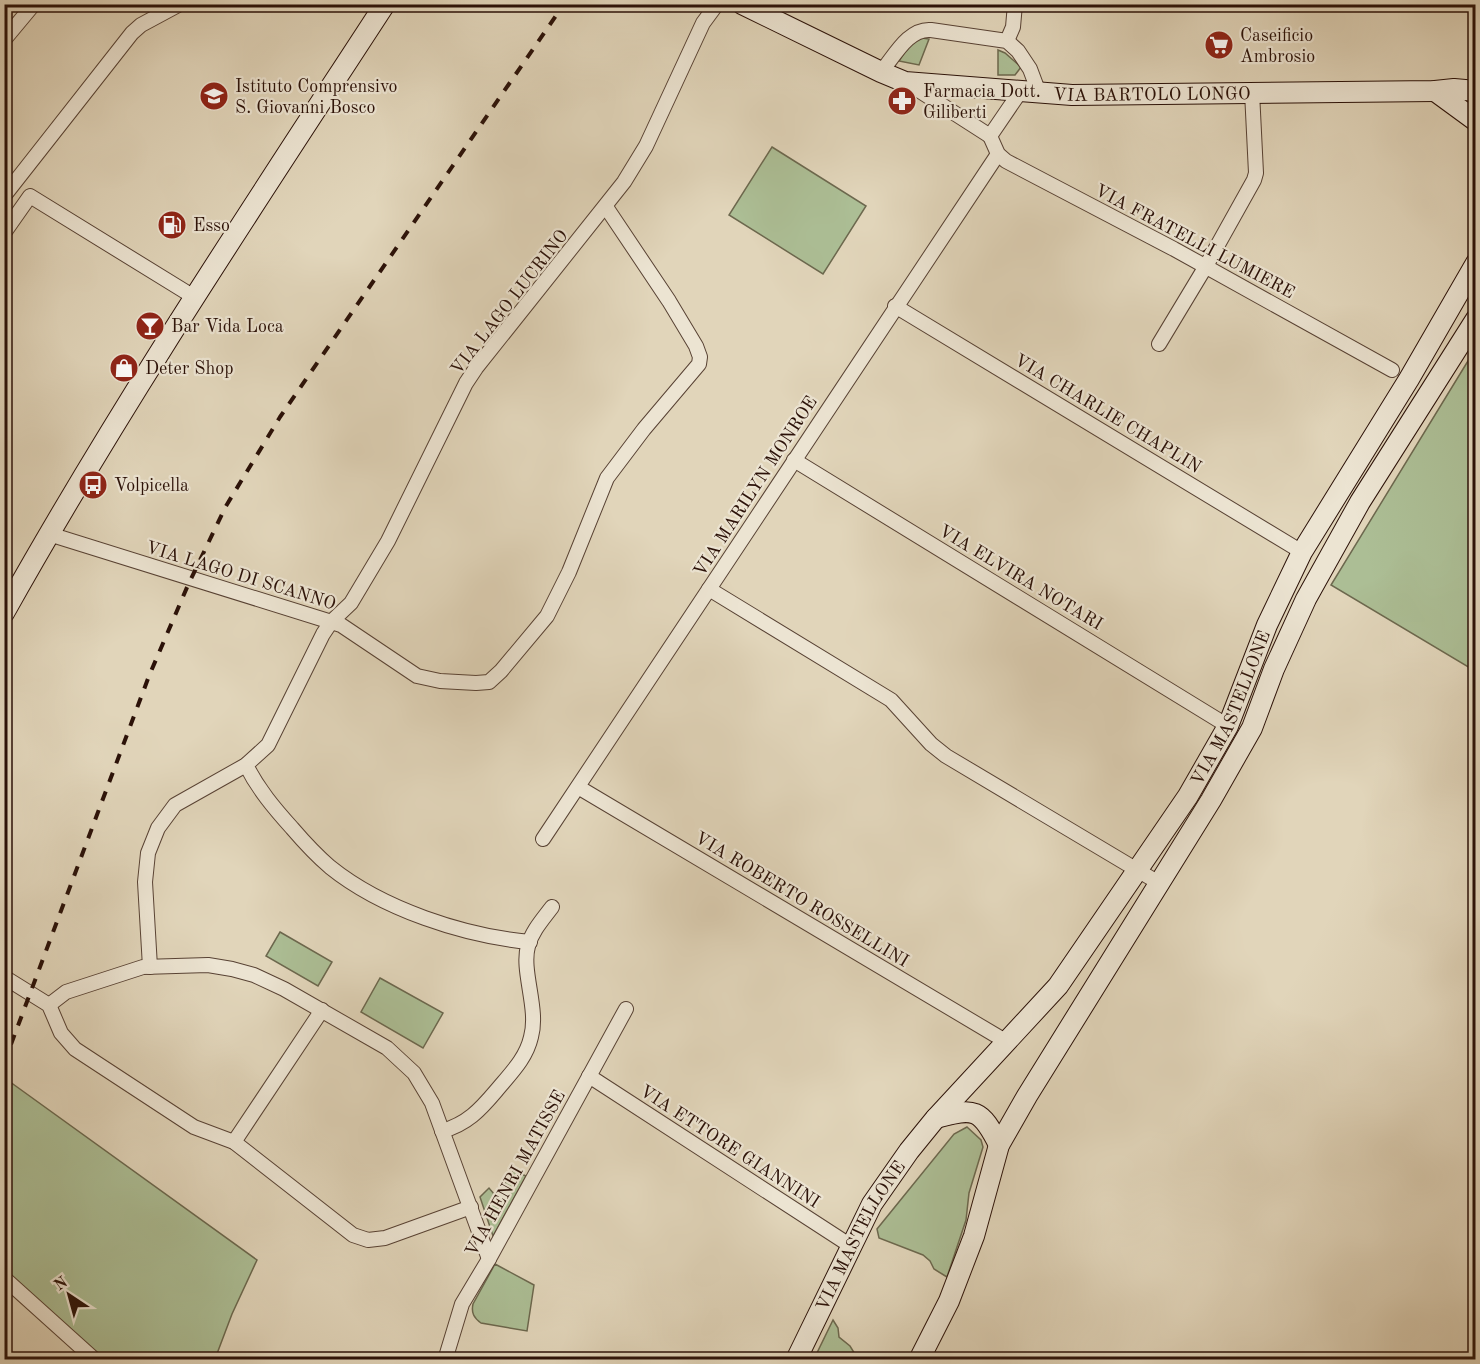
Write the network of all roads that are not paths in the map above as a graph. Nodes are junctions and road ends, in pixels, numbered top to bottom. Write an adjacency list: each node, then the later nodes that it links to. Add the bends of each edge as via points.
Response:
1 (34, 4): 7 (street)
2 (180, 4): 18 (street, via 132,33)
3 (385, 4): 23 (street)
4 (717, 4): 19 (street, VIA LAGO LUCRINO, via 704,23 636,164)
5 (742, 4): 9 (street, VIA BARTOLO LONGO)
6 (1015, 4): 8 (street)
7 (4, 40)
8 (1007, 41): 9 (street, via 919,30); 13 (street, via 1030,69 1036,85)
9 (881, 72): 10 (street, VIA BARTOLO LONGO)
10 (905, 82): 13 (street, VIA BARTOLO LONGO); 16 (street)
11 (1435, 91): 12 (street, VIA BARTOLO LONGO); 14 (street, VIA BARTOLO LONGO); 15 (street)
12 (1476, 91)
13 (1028, 92): 14 (street, VIA BARTOLO LONGO); 16 (street)
14 (1252, 93): 22 (street, via 1256,173)
15 (1476, 121)
16 (990, 136): 17 (street)
17 (998, 154): 22 (street, VIA FRATELLI LUMIERE); 24 (street, VIA MARILYN MONROE)
18 (4, 196)
19 (606, 207): 33 (street, VIA LAGO LUCRINO, via 466,382 385,547 351,603); 33 (street, VIA LAGO DI SCANNO, via 691,337 699,364 608,478 547,616 494,678 476,683 417,676)
20 (4, 233): 23 (street, via 30,196)
21 (1476, 263): 30 (street, VIA MASTELLONE)
22 (1206, 266): 26 (street); 27 (street, VIA FRATELLI LUMIERE)
23 (194, 297): 29 (street)
24 (895, 306): 28 (street, VIA MARILYN MONROE); 30 (street, VIA CHARLIE CHAPLIN)
25 (1476, 319): 39 (street, VIA MASTELLONE, via 1355,512 1306,599 1252,728)
26 (1159, 344)
27 (1392, 370)
28 (794, 460): 31 (street, VIA MARILYN MONROE); 34 (street, VIA ELVIRA NOTARI)
29 (49, 534): 32 (street); 33 (street, VIA LAGO DI SCANNO)
30 (1302, 552): 34 (street, VIA MASTELLONE, via 1267,625)
31 (709, 589): 36 (street, VIA MARILYN MONROE); 38 (street, via 891,700 946,756)
32 (4, 613)
33 (331, 622): 35 (street, VIA LAGO LUCRINO, via 273,735 260,754)
34 (1228, 726): 38 (street, VIA MASTELLONE)
35 (246, 765): 41 (street, via 272,806 313,851 353,883 416,915); 42 (street, VIA LAGO LUCRINO, via 175,805 158,828 148,854 145,882)
36 (578, 787): 37 (street, VIA MARILYN MONROE); 47 (street, VIA ROBERTO ROSSELLINI)
37 (543, 839)
38 (1138, 872): 39 (street); 47 (street, VIA MASTELLONE, via 1058,986)
39 (1159, 883): 52 (street, VIA MASTELLONE)
40 (552, 906): 41 (street)
41 (530, 942): 50 (street, via 527,959 533,1029 525,1056 477,1113)
42 (150, 966): 44 (street, via 66,992); 46 (street, via 208,965 232,969 268,981)
43 (4, 977): 44 (street)
44 (49, 1005): 51 (street, via 61,1033 75,1049 194,1127)
45 (627, 1009): 48 (street, VIA HENRI MATISSE)
46 (322, 1010): 50 (street, via 387,1048 406,1064 426,1091); 51 (street)
47 (1007, 1042): 49 (street, VIA MASTELLONE)
48 (589, 1076): 54 (street, VIA ETTORE GIANNINI); 55 (street, VIA HENRI MATISSE)
49 (935, 1119): 52 (street, via 962,1110 977,1114 988,1122); 54 (street, VIA MASTELLONE, via 872,1204)
50 (442, 1131): 53 (street)
51 (234, 1142): 53 (street, via 360,1238 385,1238)
52 (999, 1145): 60 (street, VIA MASTELLONE, via 974,1236 949,1301)
53 (471, 1207): 55 (street)
54 (851, 1246): 59 (street, VIA MASTELLONE)
55 (489, 1259): 58 (street, VIA HENRI MATISSE, via 462,1304)
56 (4, 1278): 57 (street)
57 (95, 1359)
58 (445, 1359)
59 (796, 1359)
60 (919, 1359)

